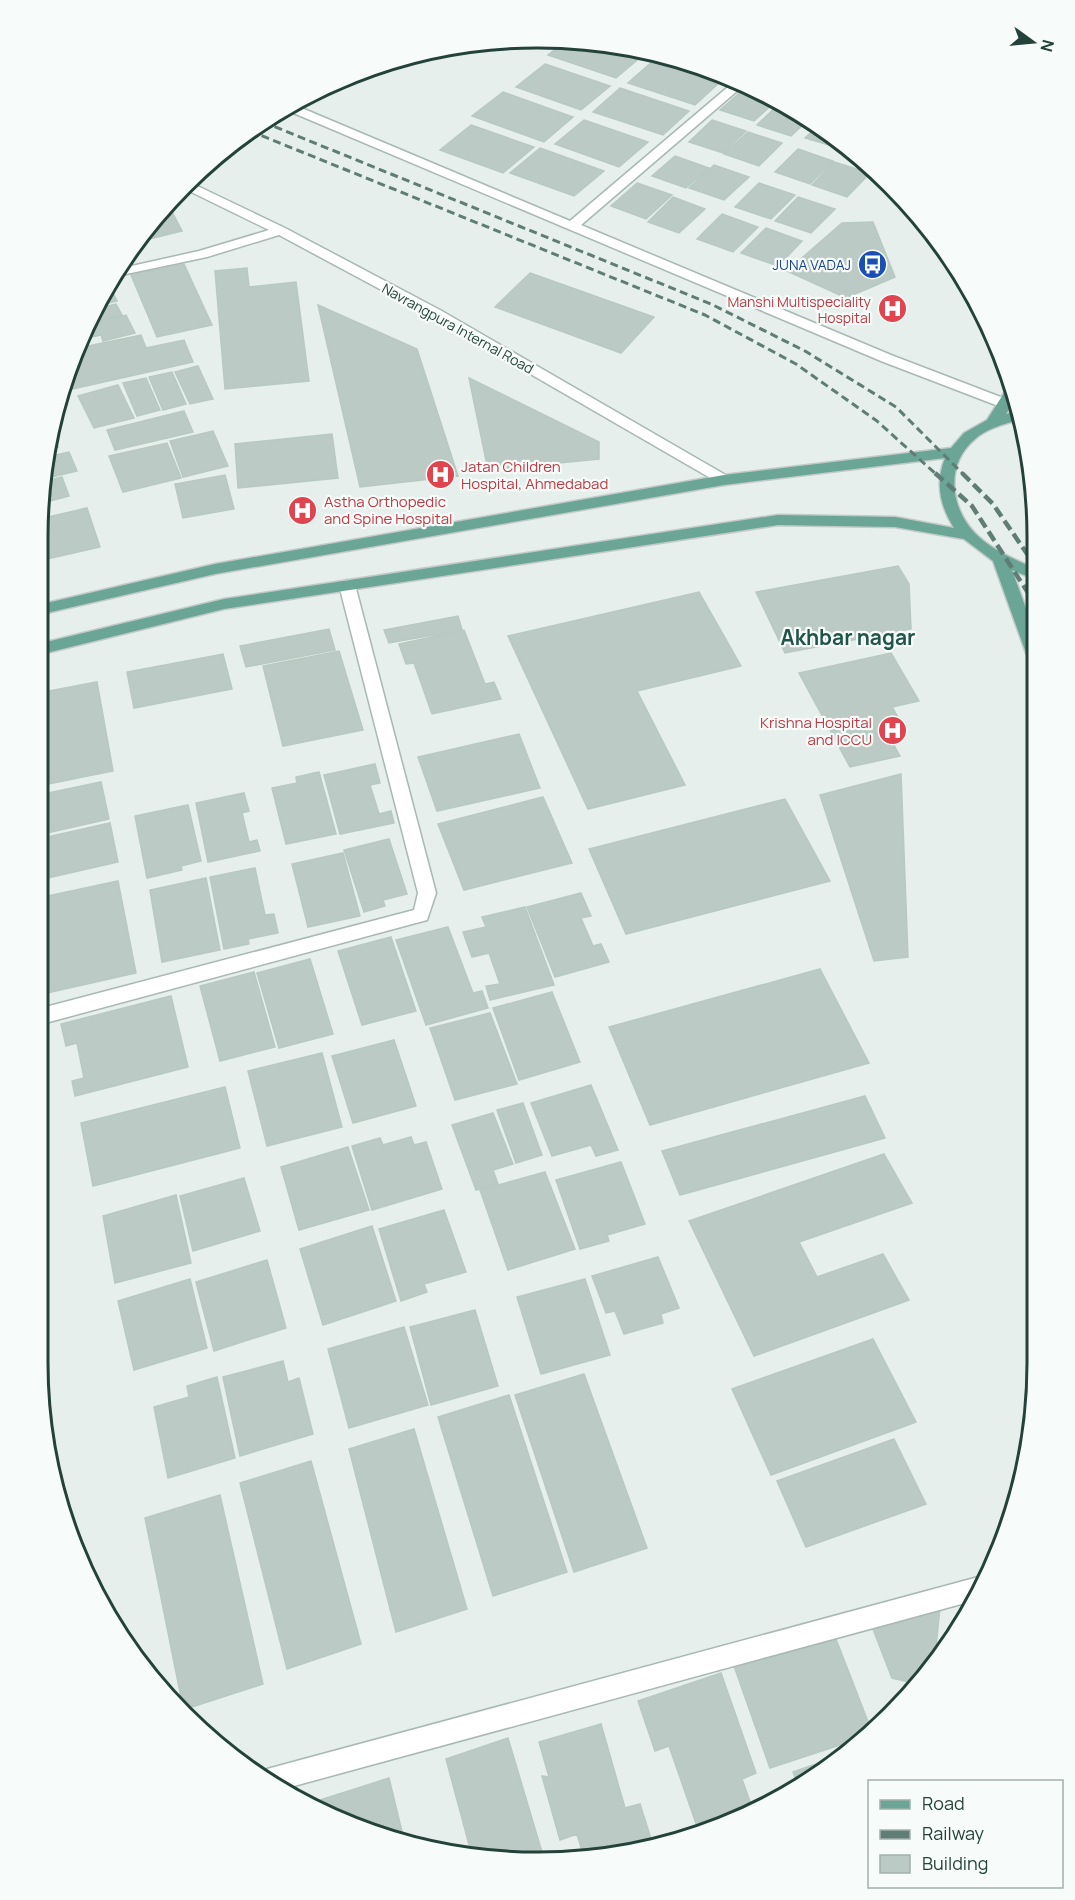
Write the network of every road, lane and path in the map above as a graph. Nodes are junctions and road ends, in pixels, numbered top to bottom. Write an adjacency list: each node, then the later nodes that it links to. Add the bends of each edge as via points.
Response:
1 (733, 89): 4 (street)
2 (298, 111): 4 (street)
3 (192, 190): 5 (street, Navrangpura Internal Road)
4 (572, 226): 7 (street)
5 (280, 231): 6 (street); 11 (street, Navrangpura Internal Road, via 435,313)
6 (127, 271)
7 (1006, 404): 9 (main road)
8 (1012, 417): 9 (main road)
9 (992, 423): 10 (main road, via 970,435)
10 (954, 452): 11 (main road); 12 (main road, via 944,478 948,506)
11 (724, 480): 16 (main road, via 214,569)
12 (967, 534): 13 (main road); 15 (main road, via 895,522 778,520)
13 (1000, 559): 14 (main road); 17 (main road)
14 (1027, 571)
15 (347, 585): 18 (main road, via 224,604); 19 (street, via 427,893 421,915)
16 (48, 608)
17 (1027, 634)
18 (48, 648)
19 (48, 1014)
20 (971, 1590): 21 (street)
21 (279, 1778)

